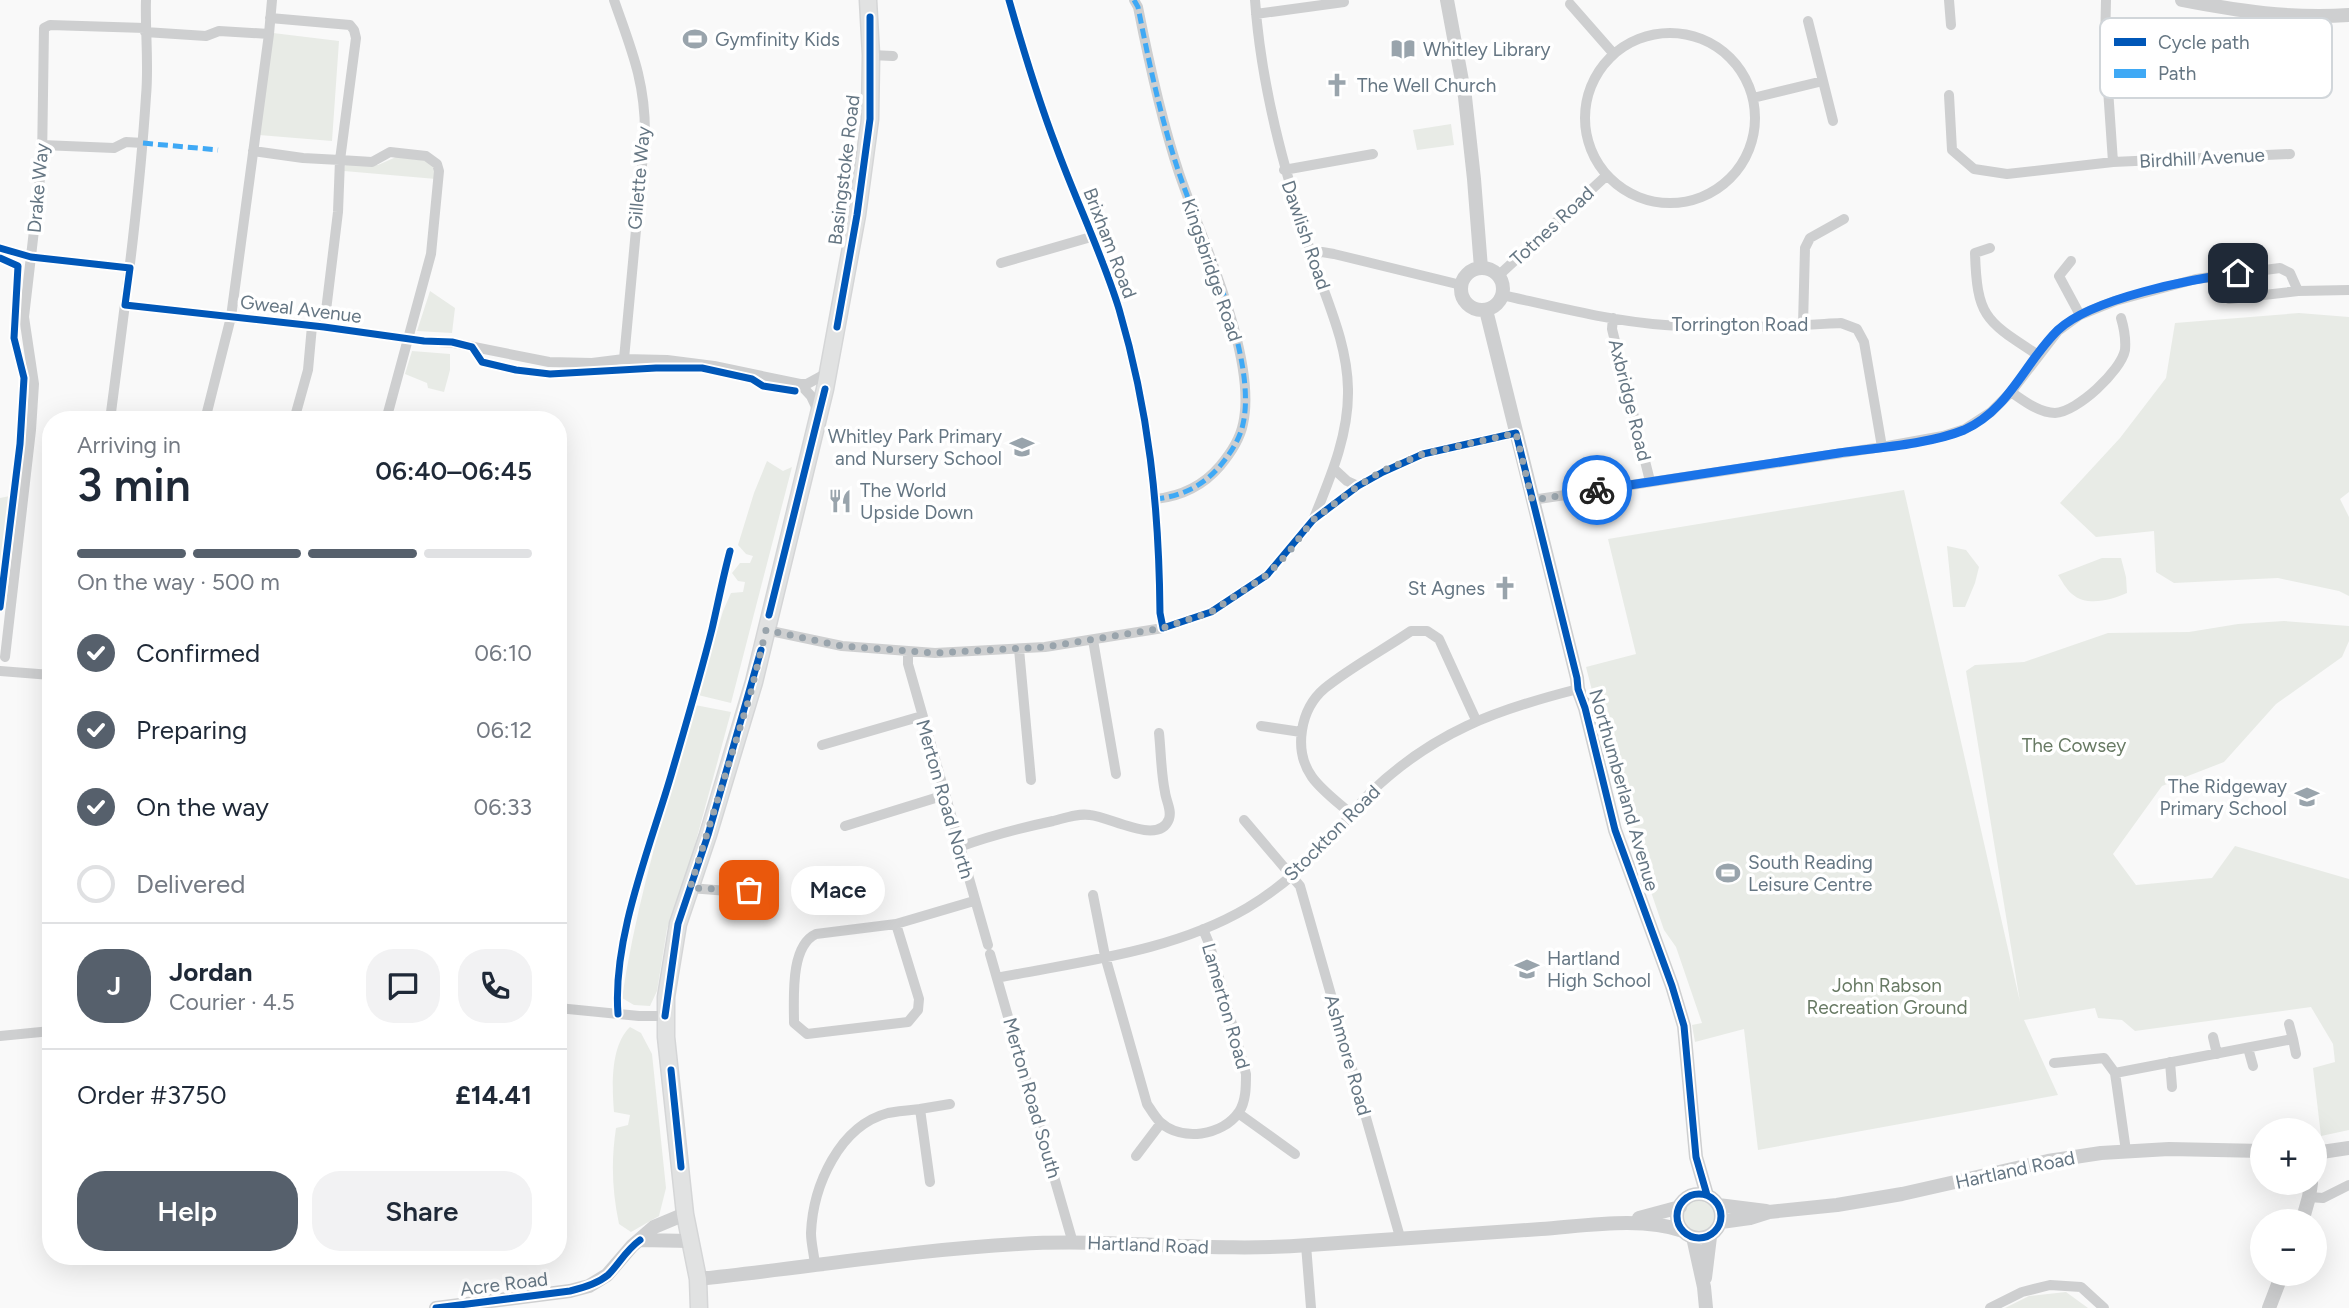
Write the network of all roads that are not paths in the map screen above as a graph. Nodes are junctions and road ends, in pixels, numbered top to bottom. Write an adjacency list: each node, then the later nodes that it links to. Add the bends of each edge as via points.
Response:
1 (146, 0): 20 (street)
2 (272, 0): 16 (street)
3 (614, 0): 67 (street, Gillette Way, via 637,64 645,108)
4 (868, 0): 23 (main road, Basingstoke Road)
5 (1009, 0): 40 (street, Brixham Road)
6 (1134, 0): 81 (street, Kingsbridge Road, via 1172,149 1228,310 1246,394 1243,426 1230,454 1210,478 1176,497)
7 (1255, 0): 14 (street, Dawlish Road)
8 (1447, 0): 50 (street, via 1466,109)
9 (1949, 0): 19 (street)
10 (2106, 0): 17 (street, Birdhill Avenue)
11 (2182, 0): 15 (street, via 2256,14)
12 (1344, 2): 14 (street)
13 (1570, 4): 22 (street)
14 (1256, 14): 37 (street, Dawlish Road)
15 (2349, 15)
16 (270, 18): 21 (street); 35 (street, via 350,25 354,30)
17 (2106, 18)
18 (1808, 21): 25 (street)
19 (1951, 25)
20 (145, 30): 21 (street, via 206,36 219,31); 30 (street); 31 (street, Drake Way, via 44,28)
21 (269, 34): 32 (street)
22 (1613, 53): 27 (street, via 1638,38 1665,33 1698,37 1731,58); 38 (street, via 1600,68 1584,112 1586,136)
23 (871, 55): 24 (street); 68 (main road, Basingstoke Road, via 870,119)
24 (893, 56)
25 (1823, 81): 27 (street); 29 (street)
26 (1949, 95): 36 (street, Birdhill Avenue, via 1952,150 1974,169 2007,174)
27 (1753, 98): 38 (street, via 1756,124 1749,151 1734,175 1712,193 1686,202 1661,203 1631,195)
28 (2109, 98): 36 (street, Birdhill Avenue)
29 (1833, 121)
30 (143, 144): 31 (street, via 126,142 114,148); 49 (street)
31 (42, 145): 46 (street, Drake Way)
32 (253, 151): 35 (street); 60 (street)
33 (1373, 154): 37 (street)
34 (2290, 154): 36 (street, Birdhill Avenue)
35 (340, 160): 64 (street); 65 (street, via 372,162 390,152 426,156 437,164 431,254)
36 (2113, 162)
37 (1284, 170): 45 (street, Dawlish Road)
38 (1606, 176): 51 (street, Totnes Road)
39 (1844, 219): 63 (street, via 1810,239 1805,248)
40 (1091, 237): 48 (street); 81 (street, Brixham Road, via 1137,377)
41 (0, 248): 46 (street)
42 (1990, 248): 44 (street)
43 (1964, 250): 44 (street)
44 (1975, 253): 66 (street, via 1976,288 1984,311 1997,328)
45 (1311, 255): 53 (street, via 1334,254); 78 (street, Dawlish Road, via 1342,342 1348,389)
46 (31, 257): 49 (street); 89 (street, Drake Way, via 24,327 34,384)
47 (2071, 261): 59 (street, via 2053,278)
48 (1001, 263)
49 (130, 268): 57 (street)
50 (1480, 268): 51 (street); 53 (street, via 1468,274)
51 (1498, 276): 56 (street)
52 (2216, 276): 55 (street, via 2280,268 2290,272); 55 (street, via 2218,289 2229,299); 59 (street)
53 (1461, 285): 58 (street, via 1467,304)
54 (2349, 290): 55 (street)
55 (2298, 292)
56 (1503, 295): 58 (street); 62 (street, Torrington Road)
57 (125, 305): 60 (street, Gweal Avenue); 71 (street)
58 (1486, 310): 76 (street, Northumberland Avenue)
59 (2080, 314): 66 (street)
60 (231, 317): 64 (street, Gweal Avenue); 72 (street)
61 (2121, 317): 70 (street, via 2125,352 2088,397 2054,413 2041,411)
62 (1613, 318): 63 (street, Torrington Road, via 1718,328); 79 (street, Axbridge Road)
63 (1803, 325): 77 (street, Torrington Road, via 1841,323 1857,329 1864,341)
64 (318, 327): 65 (street, Gweal Avenue); 73 (street)
65 (409, 338): 67 (street, Gweal Avenue, via 549,362); 74 (street)
66 (2038, 355): 70 (street)
67 (624, 359): 69 (street, Gweal Avenue, via 714,366)
68 (829, 372): 69 (street); 75 (main road, Basingstoke Road)
69 (800, 384): 75 (street)
70 (2011, 392): 77 (street, via 1965,429)
71 (111, 411)
72 (207, 411)
73 (297, 411)
74 (389, 411)
75 (819, 414): 85 (main road, Basingstoke Road)
76 (1516, 433): 80 (street, via 1423,454); 82 (street, Northumberland Avenue)
77 (1882, 447): 79 (street)
78 (1334, 469): 80 (street); 83 (street, Dawlish Road)
79 (1650, 481): 82 (street)
80 (1358, 486): 83 (street)
81 (1156, 499): 84 (street, Brixham Road)
82 (1532, 500): 92 (street, Northumberland Avenue)
83 (1313, 520): 84 (street, via 1267,575 1211,612)
84 (1163, 628): 86 (street)
85 (766, 630): 88 (street, via 842,646); 110 (main road, Basingstoke Road)
86 (1093, 640): 87 (street); 101 (street)
87 (1019, 649): 88 (street); 102 (street)
88 (908, 652): 93 (street, Merton Road North)
89 (5, 657)
90 (0, 671): 91 (street)
91 (42, 674)
92 (1578, 689): 94 (street, Stockton Road); 143 (street, Northumberland Avenue, via 1615,830 1684,1026)
93 (922, 716): 98 (street); 103 (street, Merton Road North)
94 (1476, 720): 97 (street, via 1438,639 1427,631 1411,631 1323,690 1306,714); 104 (street, Stockton Road, via 1407,760)
95 (1261, 726): 97 (street)
96 (1159, 733): 100 (street)
97 (1301, 733): 104 (street, via 1302,754 1312,777)
98 (822, 745)
99 (1174, 749): 100 (street)
100 (1161, 750): 107 (street, via 1169,808 1163,828 1143,831 1079,815)
101 (1116, 774)
102 (1031, 780)
103 (945, 795): 106 (street); 107 (street, Merton Road North)
104 (1352, 814): 109 (street, Stockton Road)
105 (1244, 820): 109 (street, Ashmore Road)
106 (845, 826)
107 (959, 848): 112 (street, Merton Road North)
108 (771, 877): 110 (street, via 767,889)
109 (1291, 877): 114 (street, Stockton Road, via 1247,908); 155 (street, Ashmore Road, via 1300,886)
110 (690, 888): 119 (main road, Basingstoke Road, via 678,924)
111 (1093, 895): 116 (street)
112 (974, 901): 113 (street); 115 (street, Merton Road North)
113 (896, 924): 113 (street, via 919,999 918,1010 908,1022 807,1034 794,1023 801,946 811,936)
114 (1203, 929): 116 (street, Stockton Road); 135 (street, Lamerton Road, via 1246,1074 1246,1094)
115 (989, 949): 117 (street, Merton Road South)
116 (1105, 956): 117 (street, Stockton Road); 136 (street, via 1147,1104)
117 (997, 978): 159 (street, Merton Road South)
118 (567, 1009): 119 (street)
119 (665, 1016): 151 (main road, Basingstoke Road)
120 (2289, 1024): 124 (street)
121 (42, 1032): 122 (street)
122 (0, 1036)
123 (2213, 1037): 126 (street)
124 (2293, 1039): 125 (street); 127 (street)
125 (2248, 1048): 126 (street); 130 (street)
126 (2217, 1054): 128 (street)
127 (2296, 1054)
128 (2170, 1062): 131 (street); 132 (street)
129 (2054, 1063): 131 (street, via 2104,1058)
130 (2253, 1066)
131 (2115, 1073): 138 (street)
132 (2172, 1087)
133 (950, 1104): 134 (street)
134 (920, 1109): 144 (street); 161 (street, via 886,1113 858,1129 841,1146 815,1201 811,1234)
135 (1238, 1113): 136 (street, via 1220,1128 1198,1135 1178,1133); 141 (street)
136 (1161, 1122): 142 (street)
137 (2349, 1148): 140 (street)
138 (2126, 1151): 139 (street, Hartland Road); 150 (street, Hartland Road, via 2048,1161 1837,1205)
139 (2250, 1151)
140 (2327, 1151)
141 (1295, 1154)
142 (1136, 1156)
143 (1696, 1157): 146 (street, Northumberland Avenue); 148 (street, Northumberland Avenue)
144 (930, 1182)
145 (2349, 1185): 147 (street, via 2323,1198)
146 (1707, 1195): 148 (street); 149 (street)
147 (2318, 1195)
148 (1684, 1202): 153 (street, Hartland Road, via 1655,1215); 154 (street, via 1677,1223)
149 (1718, 1205): 150 (street, Hartland Road); 152 (street)
150 (1769, 1212): 152 (street, Hartland Road)
151 (685, 1214): 157 (street, Acre Road, via 654,1227); 158 (main road, Basingstoke Road)
152 (1721, 1222): 156 (street)
153 (1599, 1225): 154 (street, Hartland Road, via 1655,1224); 155 (street, Hartland Road)
154 (1688, 1234): 156 (street); 164 (street)
155 (1400, 1237): 160 (street, Hartland Road)
156 (1710, 1237): 164 (street)
157 (640, 1240): 158 (street); 165 (street, Acre Road, via 607,1275 589,1286)
158 (690, 1241): 162 (main road, Basingstoke Road)
159 (1073, 1243): 160 (street, Hartland Road, via 1236,1248); 161 (street, Hartland Road, via 945,1250)
160 (1306, 1245): 167 (street)
161 (815, 1265): 162 (street, Hartland Road)
162 (698, 1279): 166 (main road, Basingstoke Road)
163 (2277, 1286): 171 (street)
164 (1704, 1287): 168 (street)
165 (436, 1308)
166 (699, 1308)
167 (1311, 1308)
168 (1706, 1308)
169 (1990, 1308): 170 (street, via 2022,1292 2050,1286 2081,1287)
170 (2104, 1308)
171 (2269, 1308)

